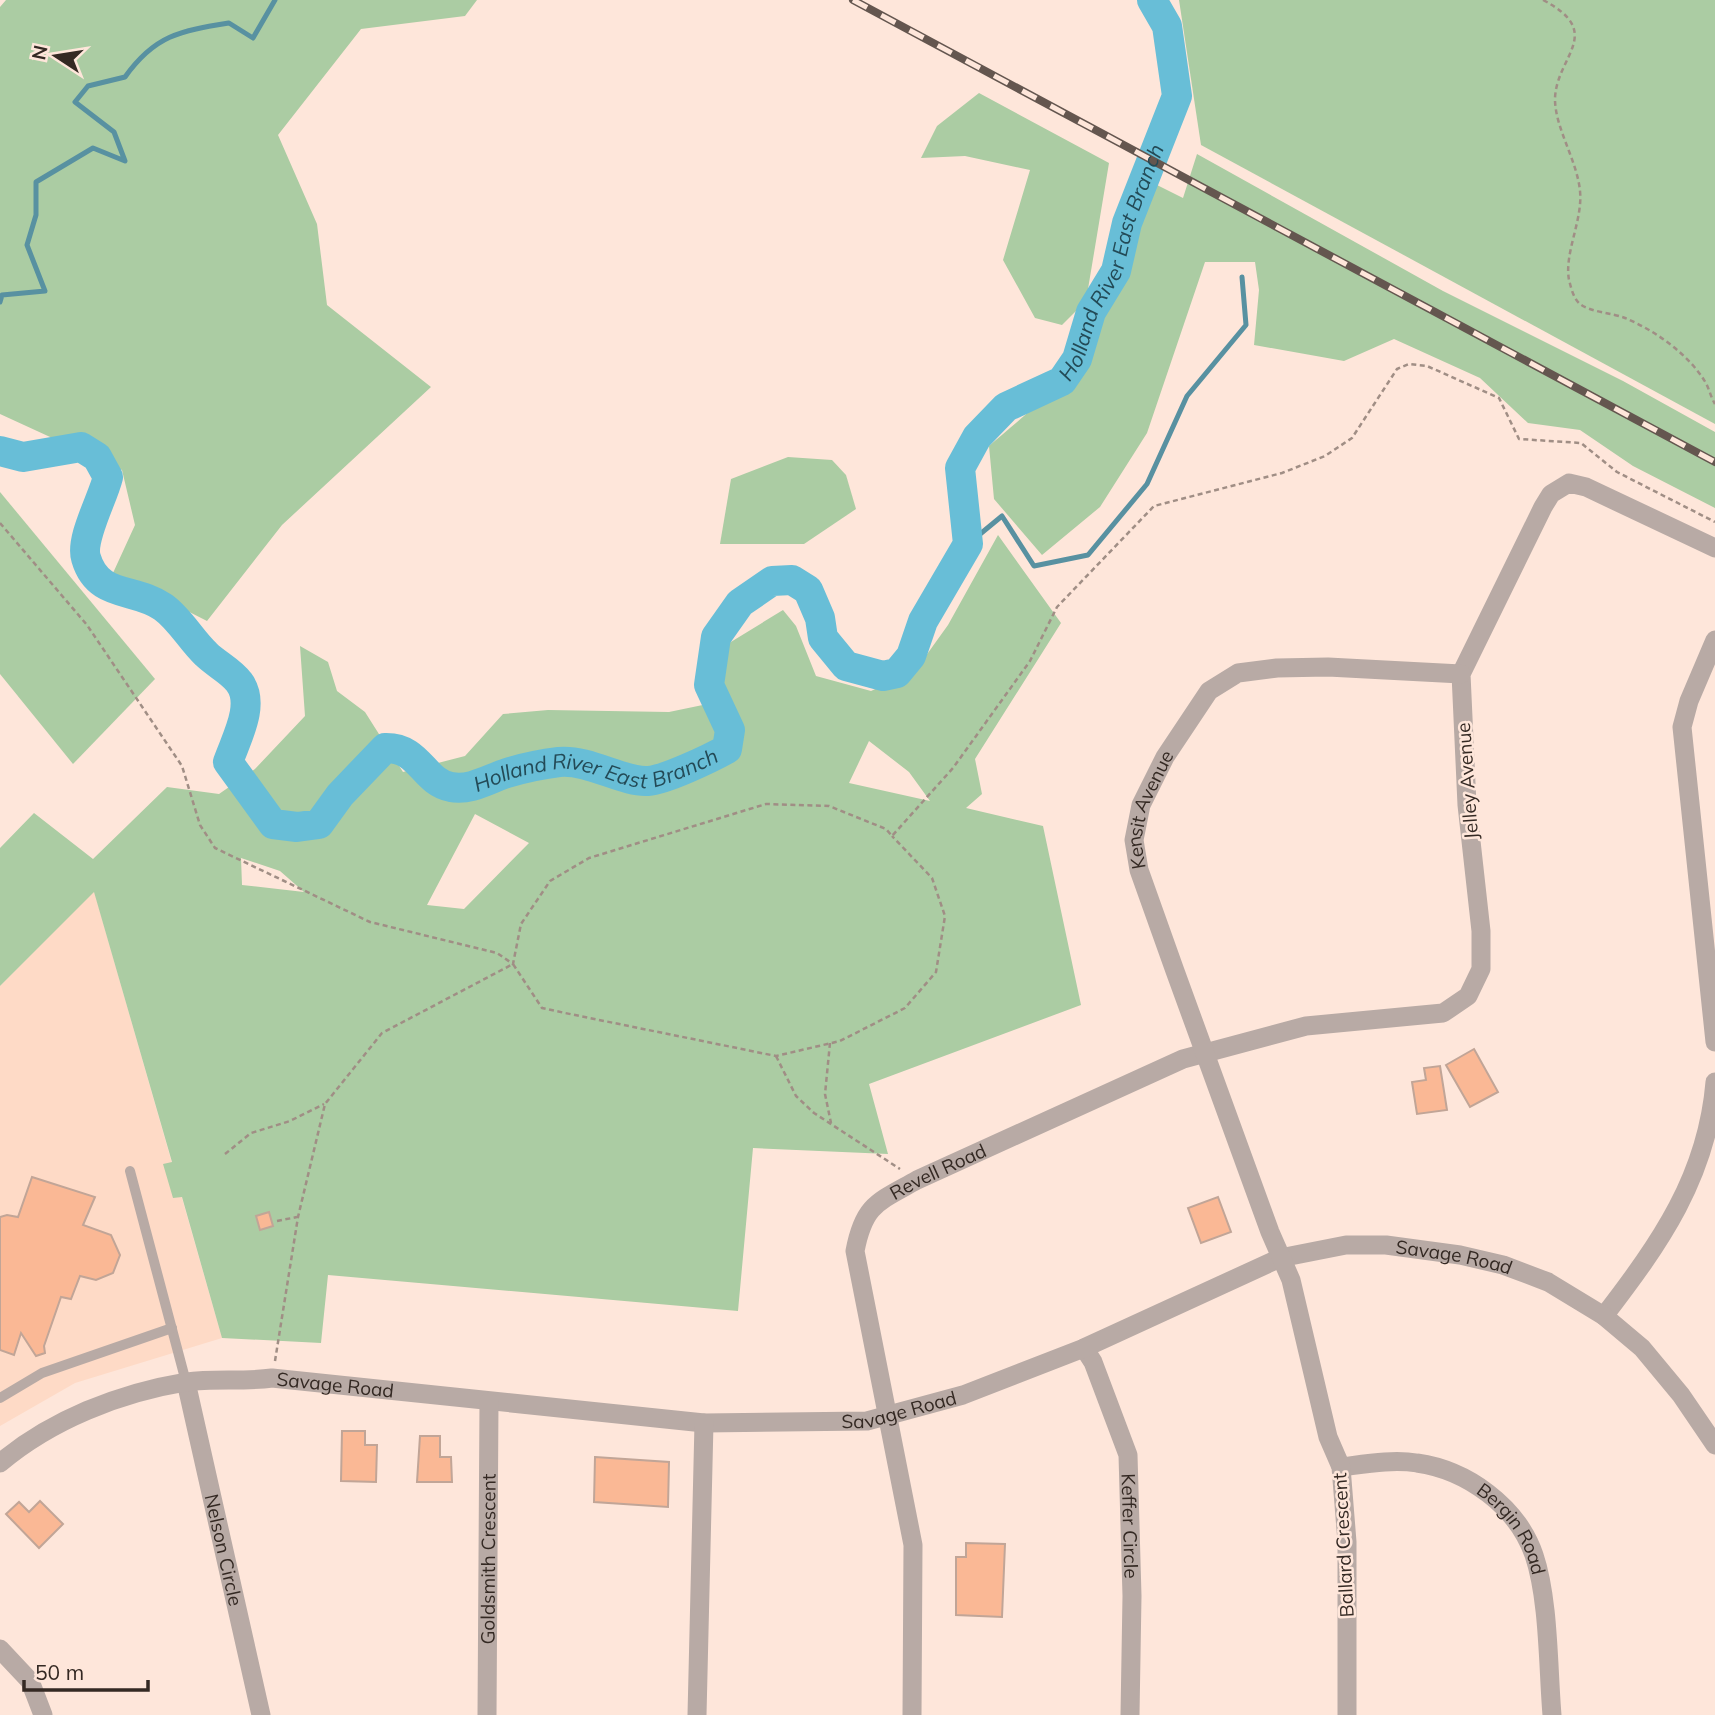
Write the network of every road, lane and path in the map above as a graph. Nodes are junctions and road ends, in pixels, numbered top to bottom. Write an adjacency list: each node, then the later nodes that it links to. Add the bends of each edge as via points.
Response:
1 (1544, 0): 2 (path, via 1571,22 1576,37 1555,96 1580,188 1577,231 1567,269 1573,295 1580,304 1626,318 1659,337 1705,380)
2 (1715, 404)
3 (1715, 522): 8 (path, via 1617,472 1581,443 1519,439 1499,398 1427,366 1409,364 1397,369 1352,438 1325,456 1282,474 1154,506 1057,607 1030,661 953,768)
4 (0, 523): 9 (path, via 87,625 182,766 200,825 215,848 370,922 497,953)
5 (1715, 548): 7 (street, Jelley Avenue, via 1569,483 1551,494 1543,507)
6 (1715, 640): 10 (street, via 1682,727)
7 (1461, 674): 12 (street, Jelley Avenue, via 1467,805 1481,931 1481,969 1468,996 1443,1013 1306,1026); 12 (street, Kensit Avenue, via 1328,667 1238,673 1209,691 1190,716 1141,805 1134,840 1139,870)
8 (892, 836): 9 (path, via 886,829 829,806 766,804 589,858 550,881 522,925); 11 (path, via 932,878 945,916 936,972 905,1009)
9 (513, 964): 13 (path, via 542,1007); 15 (path, via 382,1033)
10 (1715, 1042)
11 (830, 1043): 13 (path); 16 (path, via 825,1094)
12 (1206, 1053): 19 (street, Revell Road, via 1183,1059); 22 (street, Kensit Avenue)
13 (776, 1056): 16 (path, via 796,1096)
14 (1715, 1082): 23 (street, via 1696,1173 1677,1212)
15 (325, 1104): 17 (path, via 251,1133); 20 (path)
16 (831, 1124): 19 (path)
17 (225, 1154)
18 (130, 1171): 24 (lane)
19 (917, 1180): 30 (street, Revell Road, via 879,1202 861,1221 855,1251)
20 (298, 1217): 21 (path); 26 (path)
21 (277, 1221)
22 (1280, 1258): 23 (street, Savage Road, via 1346,1245 1460,1255 1548,1282); 25 (street, Savage Road); 34 (street, Ballard Crescent, via 1291,1280 1328,1437)
23 (1604, 1316): 32 (street, Savage Road, via 1642,1348)
24 (172, 1328): 27 (lane); 28 (lane, via 42,1373)
25 (1084, 1348): 30 (street, Savage Road, via 963,1395); 41 (street, Keffer Circle, via 1128,1455)
26 (272, 1378): 27 (street, Savage Road); 29 (street, Savage Road)
27 (186, 1382): 33 (street, Savage Road, via 95,1407 40,1434); 37 (street, Nelson Circle)
28 (0, 1398)
29 (489, 1402): 31 (street, Savage Road); 38 (street, Goldsmith Crescent)
30 (890, 1417): 31 (street, Savage Road, via 848,1422); 40 (street, via 913,1545)
31 (704, 1423): 39 (street)
32 (1715, 1445)
33 (0, 1463)
34 (1341, 1467): 42 (street, Ballard Crescent, via 1347,1542); 43 (street, Bergin Road, via 1416,1462 1478,1485 1500,1503 1534,1553)
35 (0, 1649): 36 (street, via 30,1681)
36 (43, 1715)
37 (261, 1715)
38 (487, 1715)
39 (697, 1715)
40 (912, 1715)
41 (1130, 1715)
42 (1347, 1715)
43 (1552, 1715)

